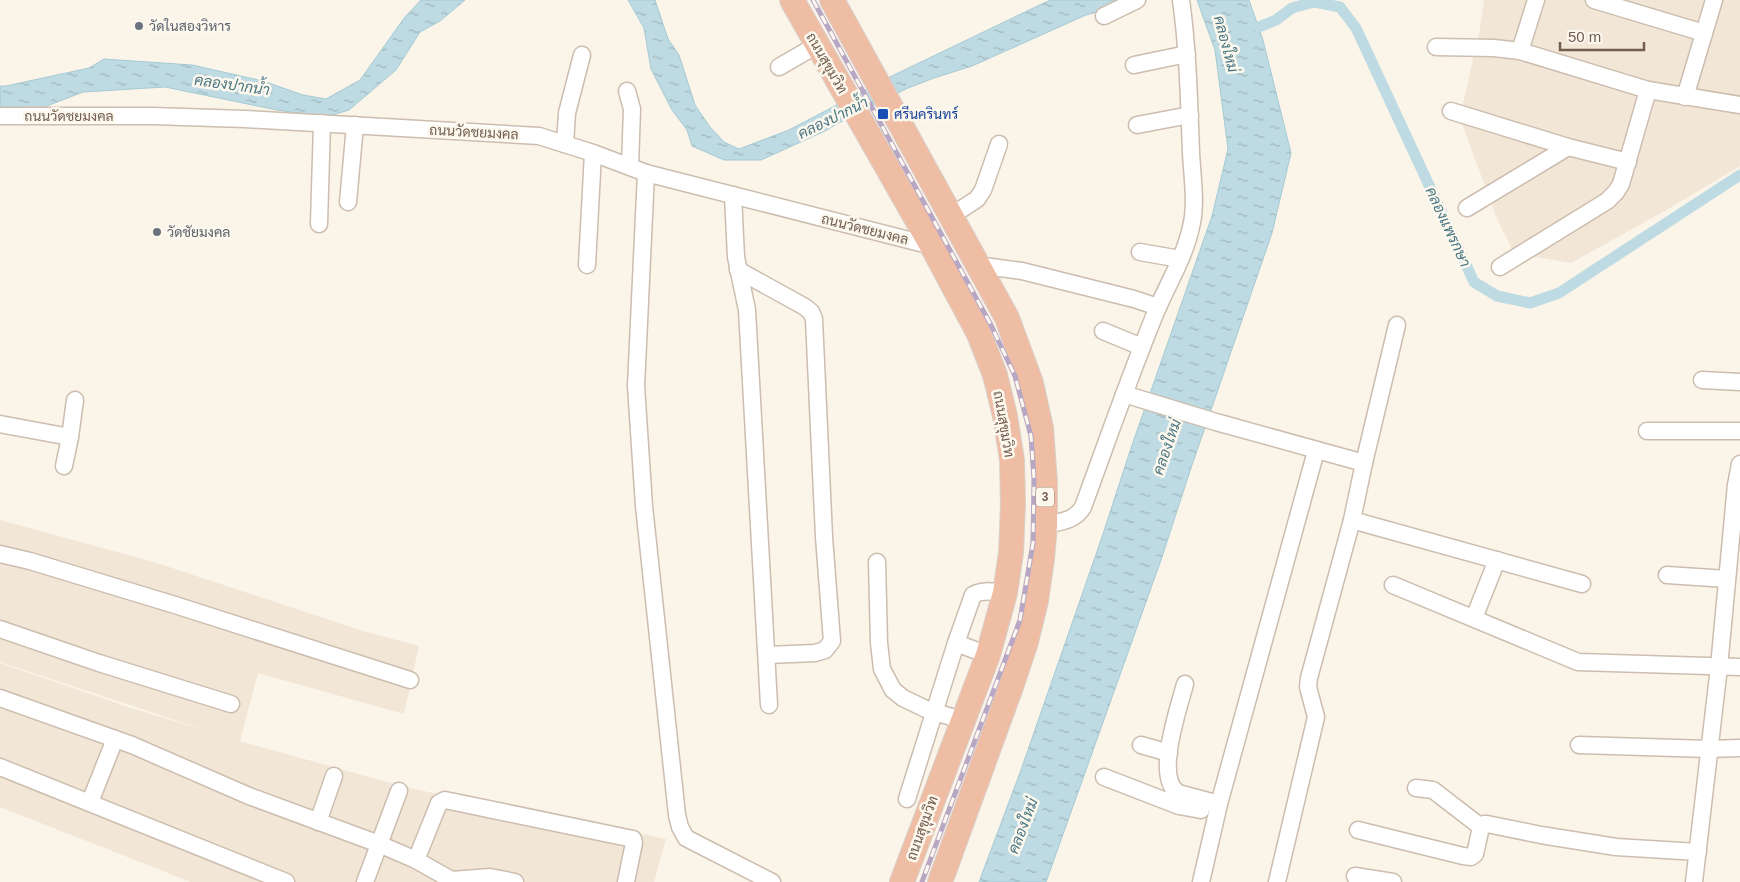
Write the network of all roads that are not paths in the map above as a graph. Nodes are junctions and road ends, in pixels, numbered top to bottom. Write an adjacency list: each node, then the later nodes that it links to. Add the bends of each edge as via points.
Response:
1 (792, 0): 10 (highway, ถนนสุขุมวิท)
2 (799, 0): 10 (highway)
3 (832, 0): 39 (highway, 3)
4 (1137, 0): 9 (street)
5 (1181, 0): 15 (street)
6 (1536, 0): 13 (street)
7 (1594, 0): 11 (street)
8 (1714, 0): 11 (street)
9 (1104, 16)
10 (806, 24): 14 (highway, ถนนสุขุมวิท)
11 (1704, 34): 21 (street)
12 (1436, 47): 13 (street)
13 (1520, 51): 19 (street)
14 (822, 54): 18 (street); 41 (highway, ถนนสุขุมวิท)
15 (1187, 54): 17 (street); 24 (street)
16 (582, 55): 29 (street, via 567,113)
17 (1134, 65)
18 (779, 68)
19 (1648, 90): 21 (street); 33 (street)
20 (627, 91): 34 (street, via 632,109)
21 (1685, 97): 22 (street)
22 (1740, 105)
23 (1451, 111): 31 (street)
24 (1190, 114): 28 (street); 43 (street, via 1193,217)
25 (0, 116): 26 (street, ถนนวัดชยมงคล, via 153,116)
26 (322, 123): 27 (street, ถนนวัดชยมงคล); 40 (street)
27 (355, 125): 29 (street, ถนนวัดชยมงคล, via 539,136); 37 (street)
28 (1137, 125)
29 (565, 144): 32 (street, ถนนวัดชยมงคล)
30 (999, 144): 39 (street, via 977,199)
31 (1568, 147): 33 (street); 38 (street)
32 (593, 153): 34 (street, ถนนวัดชยมงคล); 45 (street)
33 (1628, 162): 46 (street, via 1621,184 1607,201)
34 (630, 166): 35 (street, ถนนวัดชยมงคล)
35 (646, 173): 36 (street, ถนนวัดชยมงคล); 114 (street, via 636,386 644,506 677,815 686,838)
36 (733, 195): 41 (street, ถนนวัดชยมงคล); 47 (street)
37 (348, 202)
38 (1467, 208)
39 (951, 216): 44 (highway, 3)
40 (319, 224)
41 (932, 246): 73 (highway, ถนนสุขุมวิท, via 979,334 995,375 1005,416 1014,504)
42 (1140, 252): 43 (street)
43 (1180, 259): 48 (street)
44 (977, 265): 48 (street, via 1022,271); 65 (highway, 3, via 1007,318 1031,383 1041,428)
45 (587, 266)
46 (1500, 267)
47 (738, 270): 77 (street, via 747,310); 77 (street, via 805,306 814,319 832,641 825,650 815,654)
48 (1158, 308): 51 (street)
49 (1397, 325): 61 (street)
50 (1103, 331): 51 (street)
51 (1142, 347): 54 (street)
52 (1702, 380): 53 (street)
53 (1740, 382)
54 (1132, 396): 60 (street); 65 (street, via 1079,514)
55 (75, 400): 59 (street)
56 (0, 424): 59 (street)
57 (1647, 431): 58 (street)
58 (1740, 431)
59 (70, 437): 63 (street)
60 (1316, 451): 61 (street); 101 (street)
61 (1364, 464): 64 (street)
62 (1740, 464): 70 (street)
63 (64, 466)
64 (1352, 520): 67 (street); 118 (street, via 1309,678 1308,687 1316,717)
65 (1045, 525): 116 (highway, 3, via 1036,601 1026,642)
66 (0, 554): 81 (street, via 175,605)
67 (1497, 560): 71 (street); 74 (street)
68 (877, 562): 86 (street, via 878,643 882,669 893,690)
69 (1667, 575): 70 (street)
70 (1727, 578): 79 (street)
71 (1582, 584)
72 (1393, 585): 74 (street)
73 (1006, 593): 76 (street, via 984,591 973,595); 78 (highway, ถนนสุขุมวิท)
74 (1474, 618): 79 (street, via 1578,662)
75 (0, 629): 84 (street)
76 (956, 643): 78 (street); 86 (street)
77 (767, 655): 85 (street)
78 (988, 655): 87 (highway, ถนนสุขุมวิท)
79 (1719, 667): 80 (street); 92 (street)
80 (1740, 667)
81 (410, 680)
82 (1185, 684): 93 (street)
83 (0, 698): 88 (street)
84 (231, 704)
85 (769, 705)
86 (935, 712): 87 (street); 99 (street)
87 (963, 720): 115 (highway, ถนนสุขุมวิท)
88 (115, 739): 100 (street); 102 (street)
89 (1142, 745): 93 (street)
90 (1579, 745): 92 (street)
91 (1740, 748): 92 (street)
92 (1709, 749): 106 (street)
93 (1169, 753): 101 (street, via 1168,773 1173,790)
94 (0, 767): 100 (street)
95 (334, 776): 102 (street)
96 (1104, 777): 101 (street, via 1179,806)
97 (1416, 788): 103 (street, via 1433,790)
98 (399, 791): 105 (street)
99 (907, 799)
100 (90, 802): 110 (street)
101 (1218, 808): 117 (street)
102 (318, 822): 105 (street)
103 (1481, 827): 104 (street, via 1475,854 1471,857); 106 (street, via 1487,824 1616,847)
104 (1358, 830)
105 (379, 844): 107 (street); 111 (street)
106 (1698, 852): 120 (street)
107 (416, 860): 109 (street); 113 (street, via 439,803 445,800 633,839)
108 (1355, 876): 119 (street)
109 (453, 881): 112 (street, via 490,878)
110 (286, 882)
111 (365, 882)
112 (514, 882)
113 (626, 882)
114 (772, 882)
115 (902, 882)
116 (940, 882)
117 (1200, 882)
118 (1278, 882)
119 (1393, 882)
120 (1694, 882)

